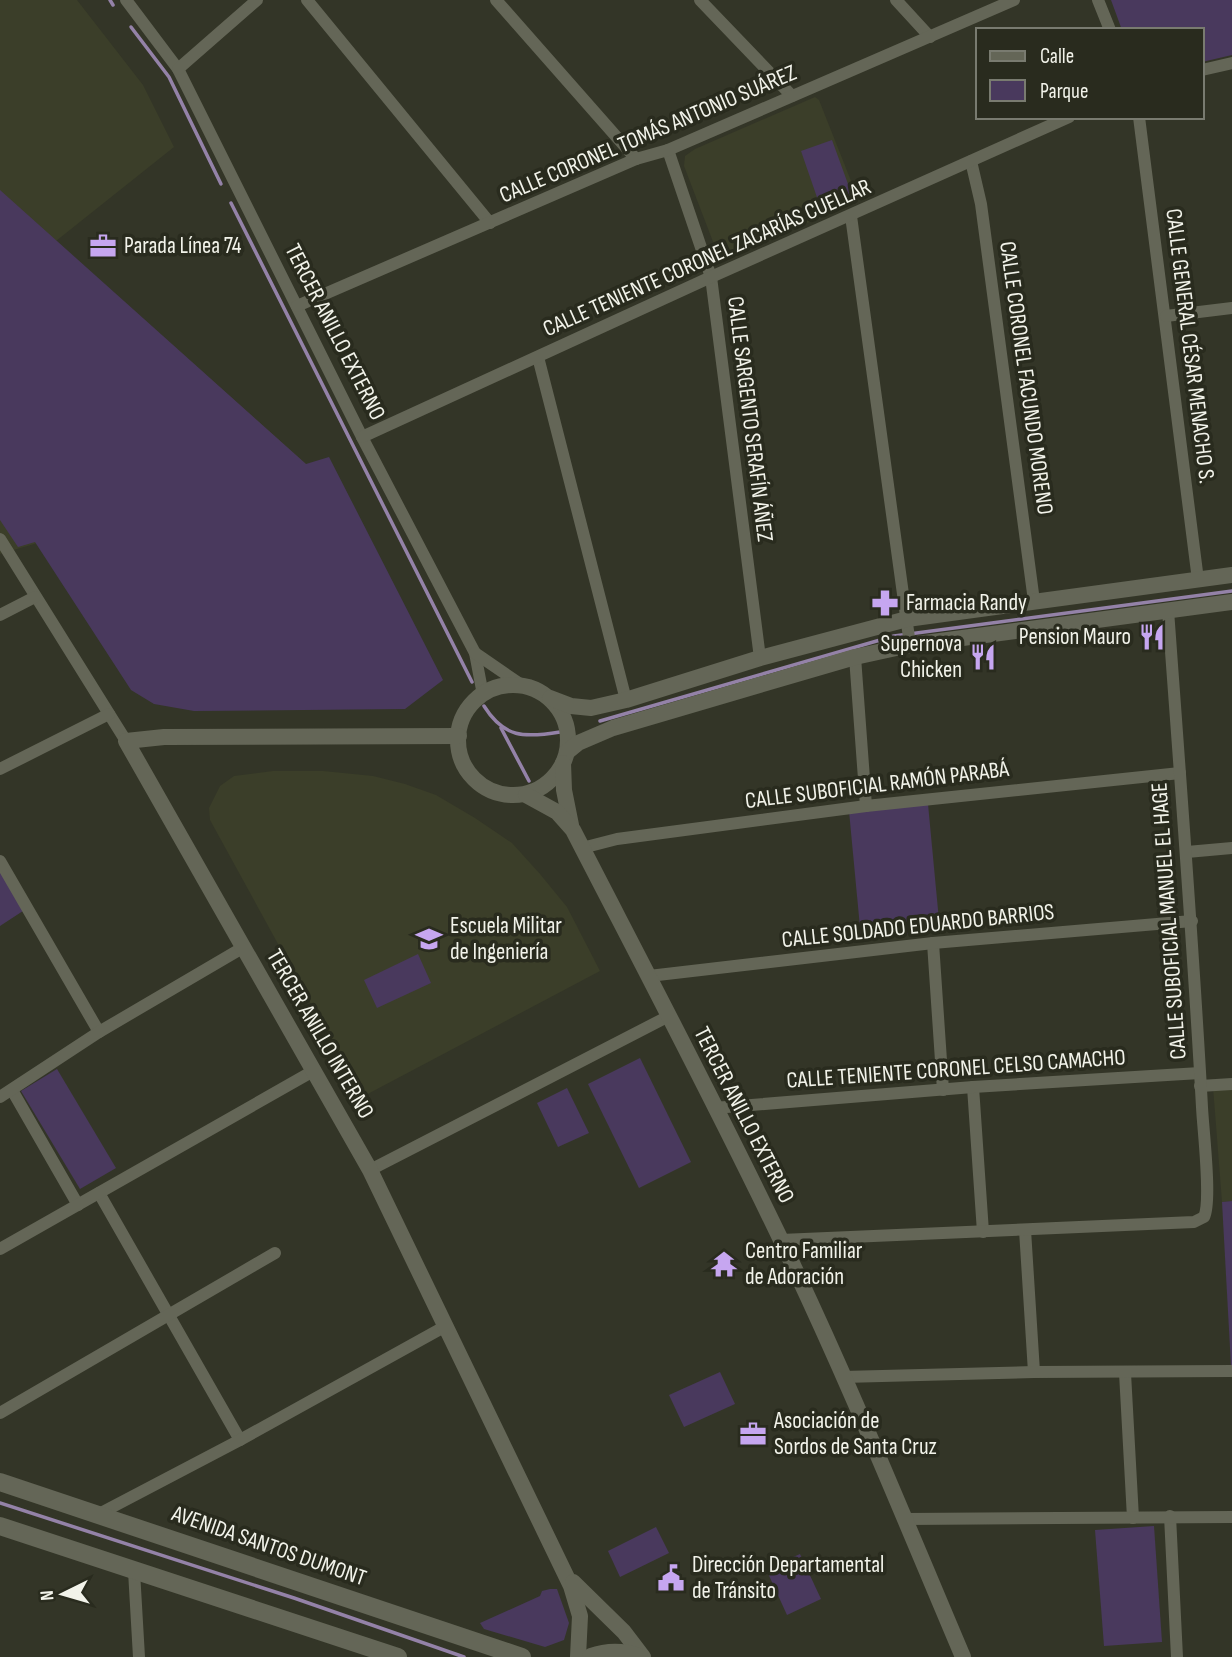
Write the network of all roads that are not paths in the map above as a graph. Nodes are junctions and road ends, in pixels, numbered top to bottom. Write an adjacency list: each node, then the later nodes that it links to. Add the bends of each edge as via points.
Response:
1 (126, 0): 12 (street, TERCER ANILLO EXTERNO)
2 (257, 0): 12 (street)
3 (307, 0): 21 (street)
4 (496, 0): 18 (street)
5 (701, 0): 14 (street)
6 (896, 0): 10 (street)
7 (1014, 0): 10 (street, CALLE CORONEL TOMÁS ANTONIO SUÁREZ)
8 (1098, 0): 9 (street)
9 (1110, 28)
10 (930, 37): 14 (street, CALLE CORONEL TOMÁS ANTONIO SUÁREZ)
11 (1232, 63): 13 (street)
12 (178, 69): 23 (street, TERCER ANILLO EXTERNO)
13 (1204, 70)
14 (792, 96): 17 (street, CALLE CORONEL TOMÁS ANTONIO SUÁREZ)
15 (1065, 119): 19 (street, CALLE TENIENTE CORONEL ZACARÍAS CUELLAR)
16 (1139, 119): 25 (street, CALLE GENERAL CÉSAR MENACHO S.)
17 (668, 150): 18 (street, CALLE CORONEL TOMÁS ANTONIO SUÁREZ); 22 (street, CALLE SARGENTO SERAFÍN ÁÑEZ)
18 (636, 159): 21 (street, CALLE CORONEL TOMÁS ANTONIO SUÁREZ)
19 (971, 161): 20 (street, CALLE TENIENTE CORONEL ZACARÍAS CUELLAR); 32 (street, CALLE CORONEL FACUNDO MORENO, via 981,204)
20 (851, 216): 22 (street, CALLE TENIENTE CORONEL ZACARÍAS CUELLAR); 36 (street)
21 (490, 223): 23 (street, CALLE CORONEL TOMÁS ANTONIO SUÁREZ)
22 (711, 276): 26 (street, CALLE TENIENTE CORONEL ZACARÍAS CUELLAR); 39 (street, CALLE SARGENTO SERAFÍN ÁÑEZ)
23 (297, 306): 27 (street, TERCER ANILLO EXTERNO)
24 (1232, 307): 25 (street)
25 (1166, 316): 30 (street, CALLE GENERAL CÉSAR MENACHO S.)
26 (538, 357): 27 (street, CALLE TENIENTE CORONEL ZACARÍAS CUELLAR); 43 (street)
27 (362, 437): 37 (street, TERCER ANILLO EXTERNO)
28 (0, 539): 31 (street, TERCER ANILLO INTERNO)
29 (1232, 575): 30 (street)
30 (1199, 580): 32 (street)
31 (35, 597): 35 (street); 44 (street, TERCER ANILLO INTERNO)
32 (1034, 601): 36 (street)
33 (1232, 602): 34 (street)
34 (1168, 610): 36 (street); 49 (street, CALLE SUBOFICIAL MANUEL EL HAGE)
35 (0, 615)
36 (909, 633): 38 (street); 39 (street)
37 (475, 653): 40 (street); 41 (street, TERCER ANILLO EXTERNO)
38 (855, 657): 47 (street, via 612,729 578,743); 51 (street)
39 (760, 658): 43 (street)
40 (523, 686): 41 (street); 42 (street)
41 (483, 695): 45 (street, via 466,713)
42 (550, 698): 43 (street, via 591,708); 47 (street, via 565,723)
43 (626, 700)
44 (109, 714): 46 (street, TERCER ANILLO INTERNO); 48 (street)
45 (459, 736): 46 (street); 50 (street, via 466,770 478,783 492,792)
46 (126, 741): 59 (street, TERCER ANILLO INTERNO)
47 (565, 758): 50 (street, via 554,777); 52 (street, TERCER ANILLO EXTERNO)
48 (0, 769)
49 (1180, 773): 51 (street, CALLE SUBOFICIAL RAMÓN PARABÁ); 55 (street, CALLE SUBOFICIAL MANUEL EL HAGE)
50 (526, 795): 52 (street, TERCER ANILLO EXTERNO, via 548,805)
51 (866, 806): 53 (street, CALLE SUBOFICIAL RAMÓN PARABÁ, via 617,838)
52 (572, 830): 53 (street, TERCER ANILLO EXTERNO)
53 (582, 848): 60 (street, TERCER ANILLO EXTERNO)
54 (1232, 848): 55 (street)
55 (1187, 852): 57 (street, CALLE SUBOFICIAL MANUEL EL HAGE)
56 (0, 861): 62 (street)
57 (1192, 921): 58 (street, CALLE SOLDADO EDUARDO BARRIOS); 64 (street, CALLE SUBOFICIAL MANUEL EL HAGE)
58 (933, 943): 60 (street, CALLE SOLDADO EDUARDO BARRIOS); 68 (street)
59 (244, 947): 62 (street); 63 (street, TERCER ANILLO INTERNO)
60 (649, 976): 61 (street, TERCER ANILLO EXTERNO)
61 (669, 1016): 70 (street, TERCER ANILLO EXTERNO); 71 (street)
62 (99, 1032): 67 (street)
63 (314, 1070): 71 (street, TERCER ANILLO INTERNO); 72 (street)
64 (1200, 1079): 65 (street, CALLE TENIENTE CORONEL CELSO CAMACHO); 66 (street, CALLE TENIENTE CORONEL CELSO CAMACHO); 74 (street, CALLE SUBOFICIAL MANUEL EL HAGE, via 1209,1204 1204,1217 1194,1222)
65 (1232, 1084)
66 (973, 1087): 68 (street, CALLE TENIENTE CORONEL CELSO CAMACHO); 75 (street)
67 (12, 1090): 69 (street); 73 (street)
68 (943, 1090): 70 (street, CALLE TENIENTE CORONEL CELSO CAMACHO)
69 (0, 1097)
70 (715, 1108): 76 (street, TERCER ANILLO EXTERNO)
71 (370, 1170): 80 (street, TERCER ANILLO INTERNO)
72 (99, 1193): 73 (street); 79 (street)
73 (78, 1205): 77 (street)
74 (1026, 1230): 75 (street); 82 (street)
75 (983, 1232): 76 (street)
76 (781, 1240): 84 (street, TERCER ANILLO EXTERNO)
77 (0, 1249)
78 (275, 1253): 79 (street)
79 (170, 1315): 85 (street); 86 (street)
80 (444, 1327): 86 (street); 95 (street, TERCER ANILLO INTERNO)
81 (1232, 1371): 83 (street)
82 (1034, 1372): 83 (street); 84 (street)
83 (1125, 1373): 91 (street)
84 (843, 1377): 92 (street, TERCER ANILLO EXTERNO)
85 (0, 1413)
86 (240, 1440): 88 (street)
87 (0, 1482): 88 (main road, AVENIDA SANTOS DUMONT)
88 (97, 1515): 98 (main road, AVENIDA SANTOS DUMONT)
89 (1170, 1516): 90 (street); 91 (street); 103 (street)
90 (1232, 1517)
91 (1133, 1518): 92 (street)
92 (905, 1520): 102 (street, TERCER ANILLO EXTERNO)
93 (0, 1526): 94 (main road)
94 (134, 1571): 96 (street); 97 (main road)
95 (564, 1573): 99 (street, TERCER ANILLO INTERNO, via 580,1616); 101 (street, TERCER ANILLO INTERNO, via 624,1632)
96 (139, 1657)
97 (398, 1657)
98 (522, 1657)
99 (578, 1657)
100 (591, 1657): 101 (main road, via 610,1652)
101 (641, 1657)
102 (963, 1657)
103 (1177, 1657)

